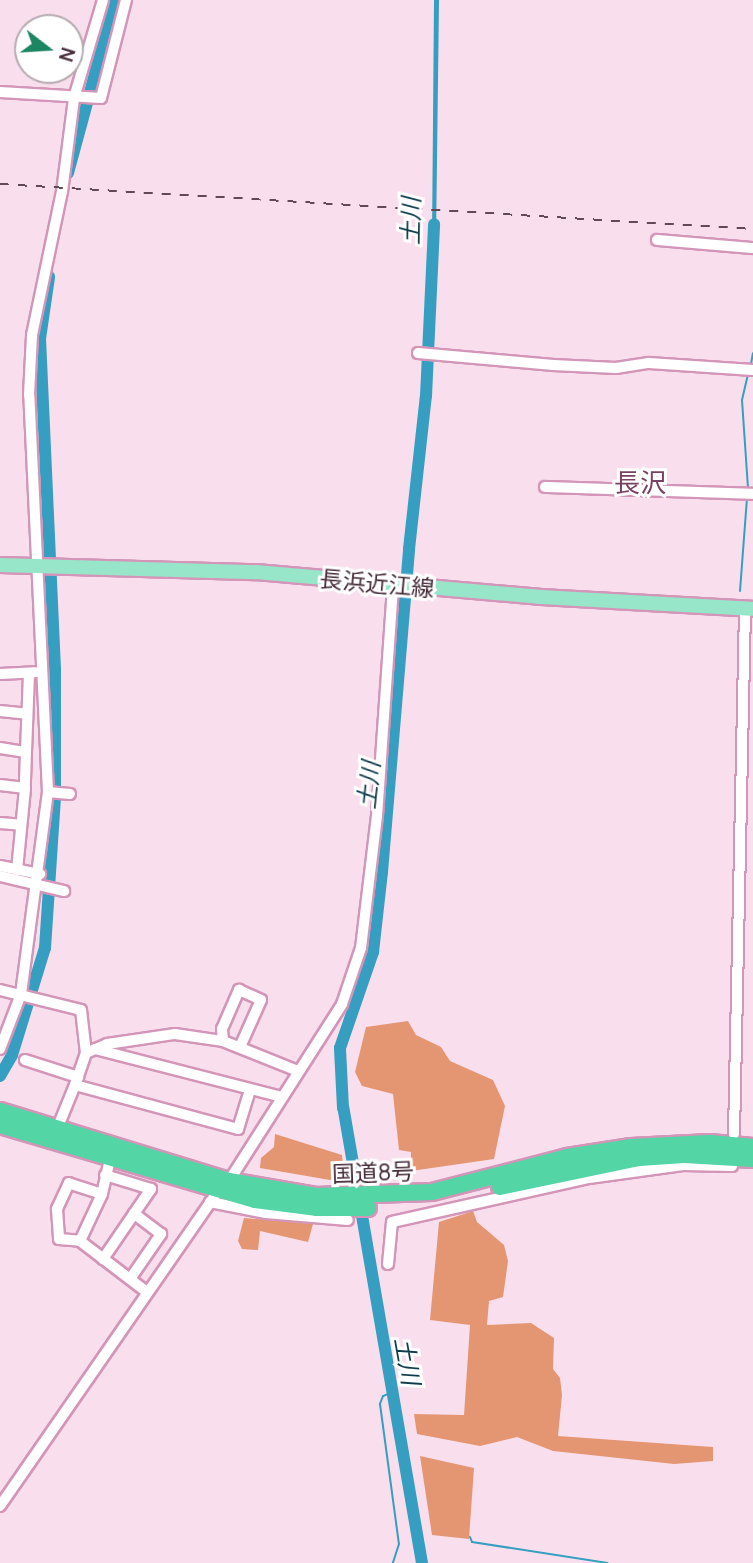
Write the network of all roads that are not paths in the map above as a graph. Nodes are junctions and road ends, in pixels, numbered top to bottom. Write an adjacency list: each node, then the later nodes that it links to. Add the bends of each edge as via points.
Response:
1 (103, 0): 4 (street)
2 (125, 0): 4 (street, via 97,98)
3 (0, 92): 4 (street)
4 (76, 97): 12 (street, via 62,192 32,335 29,395)
5 (657, 240): 6 (street)
6 (753, 248)
7 (418, 353): 8 (street, via 566,366 617,368 649,363)
8 (753, 370)
9 (545, 487): 10 (street)
10 (753, 494)
11 (0, 565): 12 (main road, 長浜近江線)
12 (40, 566): 13 (main road, 長浜近江線, via 256,572); 15 (street)
13 (395, 585): 14 (main road, 長浜近江線); 42 (street, via 377,816 361,948 342,1004)
14 (749, 609): 25 (street)
15 (45, 670): 16 (street); 24 (street)
16 (29, 673): 17 (street); 19 (street)
17 (0, 674)
18 (0, 711): 19 (street)
19 (27, 714): 21 (street)
20 (0, 748): 21 (street)
21 (26, 752): 23 (street)
22 (0, 785): 23 (street)
23 (25, 788): 28 (street)
24 (48, 792): 26 (street); 32 (street)
25 (748, 793): 48 (street)
26 (70, 794)
27 (0, 823): 28 (street)
28 (22, 825): 30 (street)
29 (0, 866): 30 (street)
30 (17, 870): 32 (street)
31 (0, 876): 32 (street)
32 (41, 880): 33 (street); 35 (street)
33 (63, 890)
34 (0, 990): 35 (street)
35 (22, 995): 36 (street); 40 (street, via 81,1010)
36 (5, 1027): 39 (street)
37 (223, 1041): 38 (street); 38 (street, via 222,1029 239,989 261,1000); 40 (street, via 175,1034)
38 (240, 1046): 42 (street)
39 (0, 1049)
40 (90, 1051): 43 (street); 44 (street)
41 (25, 1060): 43 (street)
42 (298, 1071): 45 (street)
43 (77, 1081): 44 (street, via 237,1129); 49 (street)
44 (250, 1090): 45 (street)
45 (282, 1097): 55 (street)
46 (0, 1111): 49 (highway, 国道8号)
47 (0, 1125): 49 (highway, 国道8号)
48 (734, 1134)
49 (54, 1135): 51 (highway, 国道8号); 55 (highway, 国道8号)
50 (753, 1147): 57 (highway, 国道8号, via 710,1143 631,1147 567,1157)
51 (110, 1158): 54 (street); 55 (highway, 国道8号)
52 (753, 1159): 57 (highway, 国道8号, via 639,1158 436,1202)
53 (732, 1166): 62 (street, via 683,1165 589,1178 392,1222)
54 (105, 1175): 56 (street); 58 (street, via 151,1189)
55 (219, 1191): 57 (highway, 国道8号); 59 (street, via 266,1213); 64 (street)
56 (102, 1194): 60 (street); 60 (street, via 69,1183 57,1209 59,1239)
57 (373, 1203)
58 (134, 1213): 61 (street); 63 (street, via 161,1234)
59 (348, 1220)
60 (80, 1241): 61 (street)
61 (103, 1259): 63 (street)
62 (388, 1264)
63 (130, 1279): 64 (street)
64 (147, 1292): 65 (street)
65 (0, 1506)

